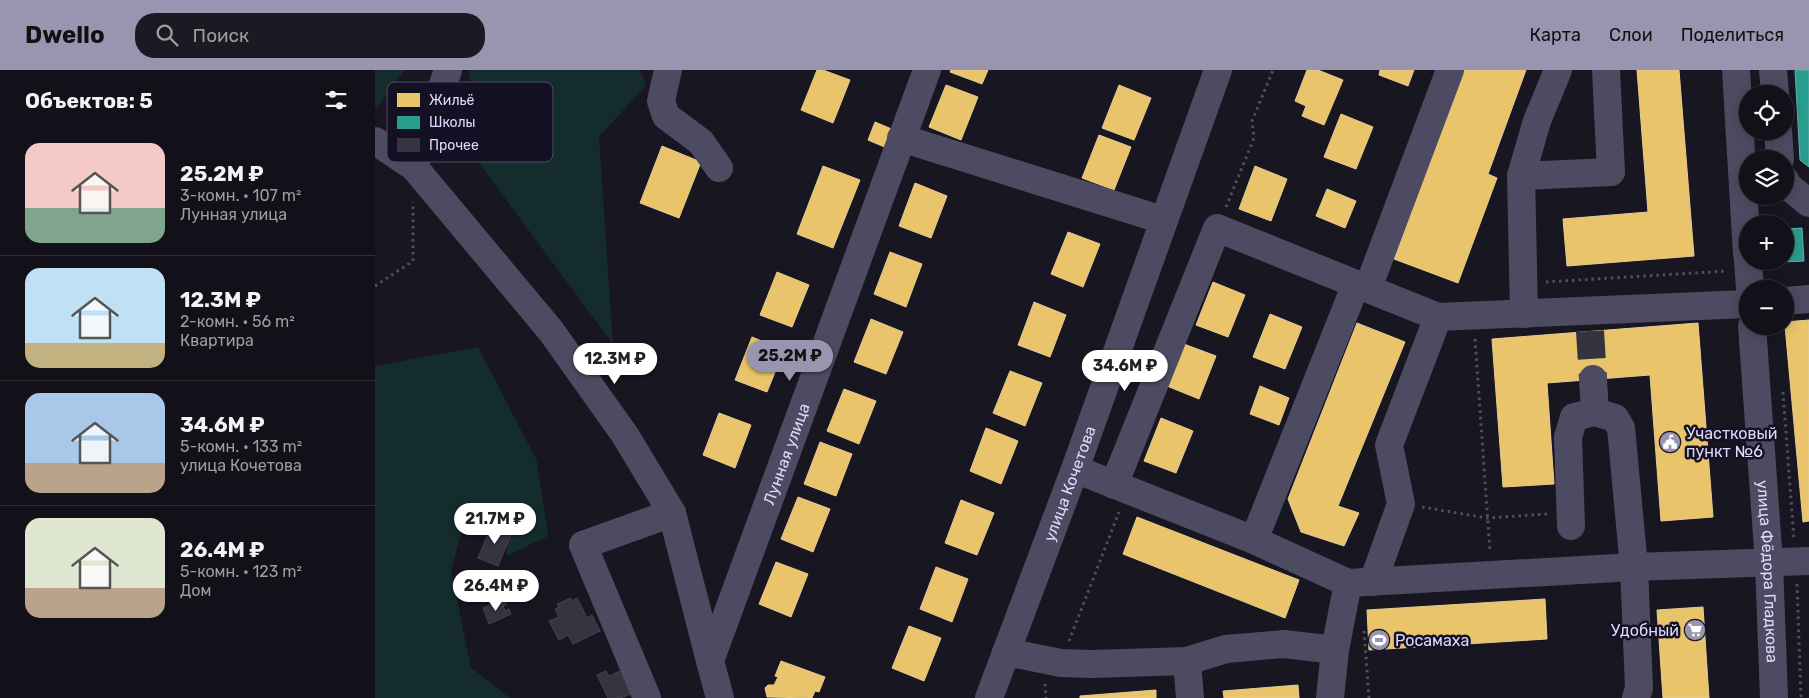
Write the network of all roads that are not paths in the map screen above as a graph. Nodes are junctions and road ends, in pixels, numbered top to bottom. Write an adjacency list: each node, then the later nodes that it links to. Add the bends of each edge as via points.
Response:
1 (448, 70): 10 (street)
2 (668, 70): 18 (street, via 661,101 666,116 701,142)
3 (927, 70): 12 (street, Лунная улица)
4 (1218, 70): 23 (street, улица Кочетова)
5 (1449, 70): 24 (street)
6 (1558, 70): 19 (street, via 1537,120)
7 (1606, 70): 19 (street, via 1611,172)
8 (1735, 70): 22 (street)
9 (1773, 70): 11 (street)
10 (444, 82)
11 (1774, 85)
12 (901, 138): 23 (street); 44 (street, Лунная улица)
13 (375, 141): 14 (street)
14 (387, 149)
15 (408, 162): 17 (street)
16 (415, 162): 17 (street)
17 (414, 166): 35 (street, via 551,331 625,435)
18 (719, 168)
19 (1521, 176): 28 (street)
20 (1794, 191): 21 (street)
21 (1809, 203)
22 (1742, 215)
23 (1163, 220): 33 (street, улица Кочетова)
24 (1362, 286): 29 (street); 34 (street, via 1217,228); 37 (street)
25 (1809, 299): 26 (street)
26 (1794, 300)
27 (1739, 305): 28 (street, via 1589,321)
28 (1524, 314): 29 (street)
29 (1438, 317): 41 (street, via 1389,445 1401,504)
30 (1754, 335): 39 (street, улица Фёдора Гладкова)
31 (1593, 379): 32 (street)
32 (1595, 412): 36 (street, via 1575,418 1567,437); 40 (street, via 1615,418 1621,428)
33 (1075, 469): 34 (street); 43 (street, улица Кочетова)
34 (1121, 488): 37 (street)
35 (672, 513): 44 (street); 46 (street, via 583,545)
36 (1571, 519)
37 (1254, 540): 41 (street)
38 (1809, 561): 39 (street)
39 (1769, 563): 40 (street); 52 (street, улица Фёдора Гладкова)
40 (1634, 567): 41 (street); 51 (street, via 1639,688)
41 (1361, 582): 42 (street)
42 (1335, 650): 45 (street, via 1284,644 1225,649); 50 (street)
43 (1006, 652): 45 (street, via 1061,663); 48 (street, улица Кочетова)
44 (710, 661): 47 (street)
45 (1187, 661): 49 (street)
46 (647, 698)
47 (720, 698)
48 (989, 698)
49 (1190, 698)
50 (1330, 698)
51 (1636, 698)
52 (1774, 698)

